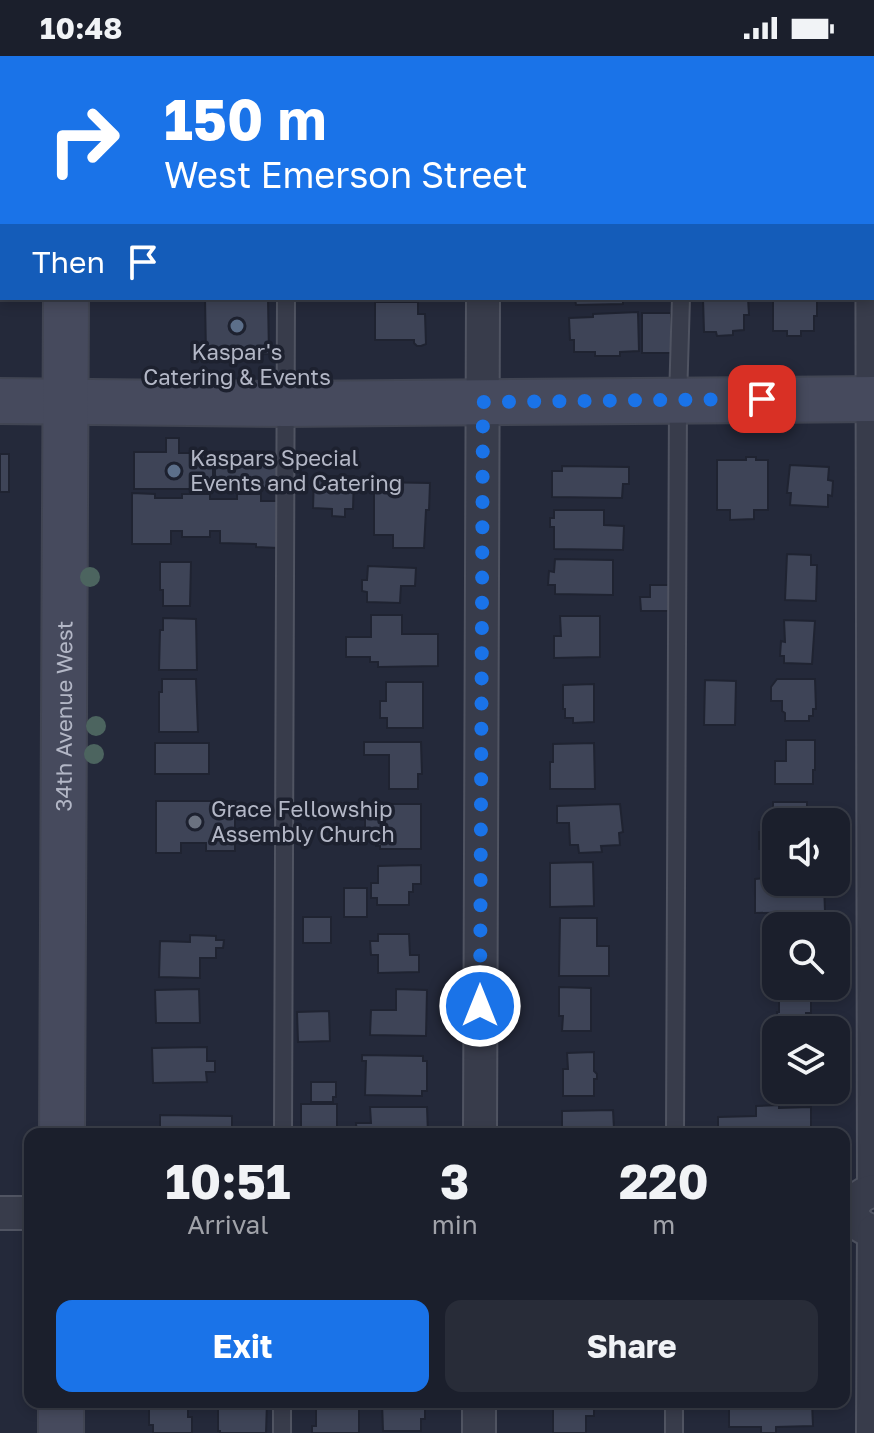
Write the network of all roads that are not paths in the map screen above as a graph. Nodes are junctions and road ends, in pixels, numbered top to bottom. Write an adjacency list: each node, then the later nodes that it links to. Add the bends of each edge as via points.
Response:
1 (66, 300): 9 (street, 34th Avenue West)
2 (286, 300): 11 (lane)
3 (483, 300): 10 (street)
4 (681, 300): 6 (lane)
5 (873, 300): 7 (street)
6 (678, 399): 7 (street); 10 (street); 15 (lane)
7 (873, 399): 16 (street)
8 (0, 401): 9 (street)
9 (66, 401): 11 (street); 12 (street, 34th Avenue West)
10 (483, 402): 11 (street); 14 (street)
11 (286, 404): 13 (lane)
12 (62, 1128)
13 (283, 1128)
14 (480, 1128)
15 (675, 1128)
16 (865, 1211): 27 (street)
17 (0, 1213): 18 (street)
18 (24, 1213)
19 (61, 1408): 23 (street)
20 (282, 1408): 24 (lane)
21 (479, 1408): 25 (street)
22 (674, 1408): 26 (lane)
23 (61, 1433)
24 (282, 1433)
25 (479, 1433)
26 (674, 1433)
27 (873, 1433)

